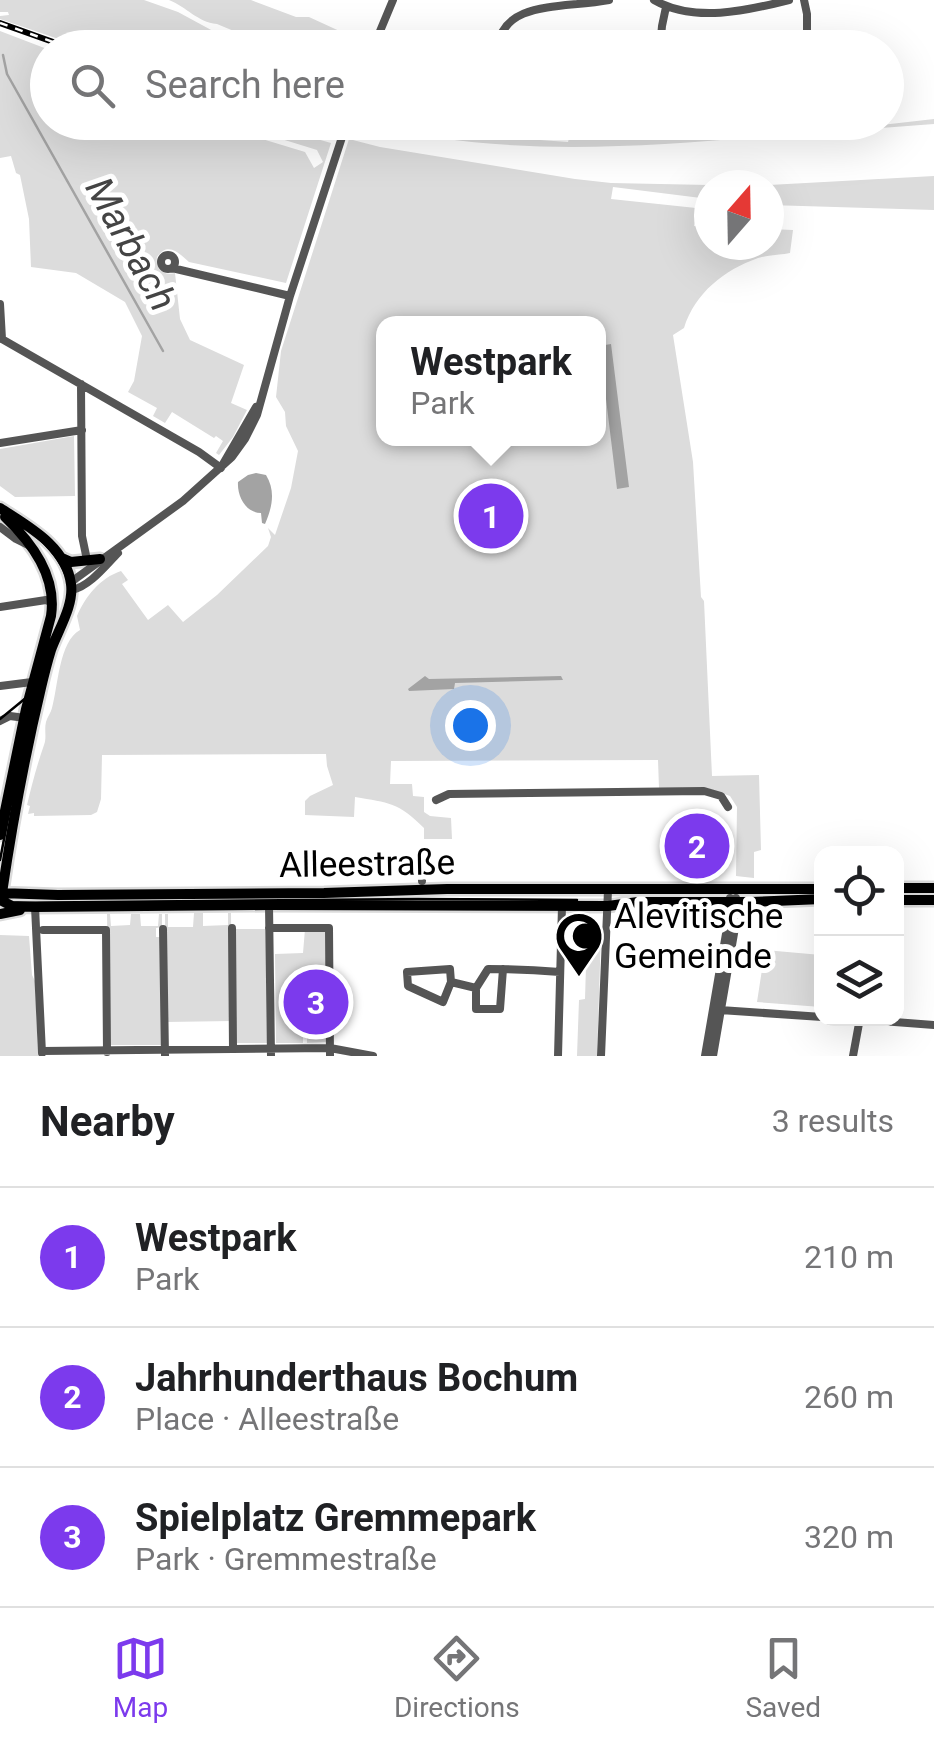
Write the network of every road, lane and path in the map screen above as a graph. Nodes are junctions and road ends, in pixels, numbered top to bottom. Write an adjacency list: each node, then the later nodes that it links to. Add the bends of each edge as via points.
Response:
1 (393, 0): 10 (street)
2 (609, 0): 6 (street)
3 (654, 0): 9 (street)
4 (788, 0): 7 (street)
5 (804, 0): 13 (street)
6 (528, 1)
7 (730, 5): 9 (street, via 693,13)
8 (513, 7): 11 (street)
9 (666, 7): 12 (street)
10 (380, 30)
11 (500, 30)
12 (662, 30)
13 (807, 30)
14 (341, 140): 16 (street)
15 (172, 268): 16 (street)
16 (290, 296): 22 (street, via 257,415)
17 (0, 304): 18 (street)
18 (1, 338): 19 (street)
19 (81, 384): 20 (street); 22 (street)
20 (82, 430): 21 (street); 30 (street)
21 (0, 443)
22 (220, 468): 25 (street)
23 (0, 510): 26 (main road); 27 (main road)
24 (0, 528): 26 (street)
25 (125, 545): 28 (street); 31 (street, via 85,585)
26 (30, 546): 29 (main road)
27 (61, 558): 30 (main road); 31 (main road)
28 (100, 559): 30 (main road); 31 (street)
29 (39, 560): 31 (main road); 32 (main road)
30 (88, 560)
31 (69, 589): 32 (main road); 36 (main road)
32 (52, 603): 33 (street); 34 (main road)
33 (0, 607)
34 (32, 682): 35 (street); 36 (main road)
35 (0, 686)
36 (29, 719): 37 (street); 40 (main road); 46 (main road)
37 (0, 721)
38 (436, 800): 39 (street, via 450,794 704,791 725,798)
39 (728, 807)
40 (0, 835)
41 (904, 888): 42 (main road)
42 (934, 888)
43 (733, 889): 44 (main road, Alleestraße); 45 (main road, Alleestraße); 50 (street)
44 (814, 889)
45 (608, 890): 46 (main road, Alleestraße); 53 (street)
46 (0, 895): 54 (main road, Alleestraße, via 12,906)
47 (814, 900): 50 (main road, Alleestraße)
48 (904, 900): 49 (main road)
49 (934, 900)
50 (733, 902): 53 (main road, Alleestraße); 64 (street); 79 (street)
51 (269, 905): 52 (main road, Alleestraße); 54 (main road, Alleestraße); 57 (street)
52 (562, 906): 53 (main road, Alleestraße); 61 (street)
53 (608, 906): 75 (street)
54 (36, 907): 55 (main road, Alleestraße); 73 (street)
55 (0, 914)
56 (232, 928): 69 (street)
57 (269, 928): 70 (street); 71 (street, via 329,928)
58 (164, 929): 72 (street)
59 (42, 930): 74 (street, via 106,930)
60 (503, 969): 61 (street); 63 (street, via 488,969); 63 (street, via 500,1010 476,1010)
61 (560, 972): 77 (street)
62 (451, 982): 62 (street, via 450,969 407,972 408,986 443,1002); 63 (street)
63 (476, 988)
64 (720, 1010): 65 (street); 79 (street)
65 (814, 1016)
66 (904, 1023): 67 (street)
67 (934, 1025)
68 (858, 1026): 80 (street)
69 (234, 1049): 70 (street); 72 (street)
70 (271, 1052): 71 (street)
71 (330, 1052): 76 (street)
72 (165, 1053): 74 (street)
73 (42, 1054): 74 (street)
74 (107, 1054)
75 (601, 1055): 78 (street)
76 (373, 1056)
77 (558, 1056)
78 (612, 1056)
79 (709, 1056)
80 (852, 1056)

